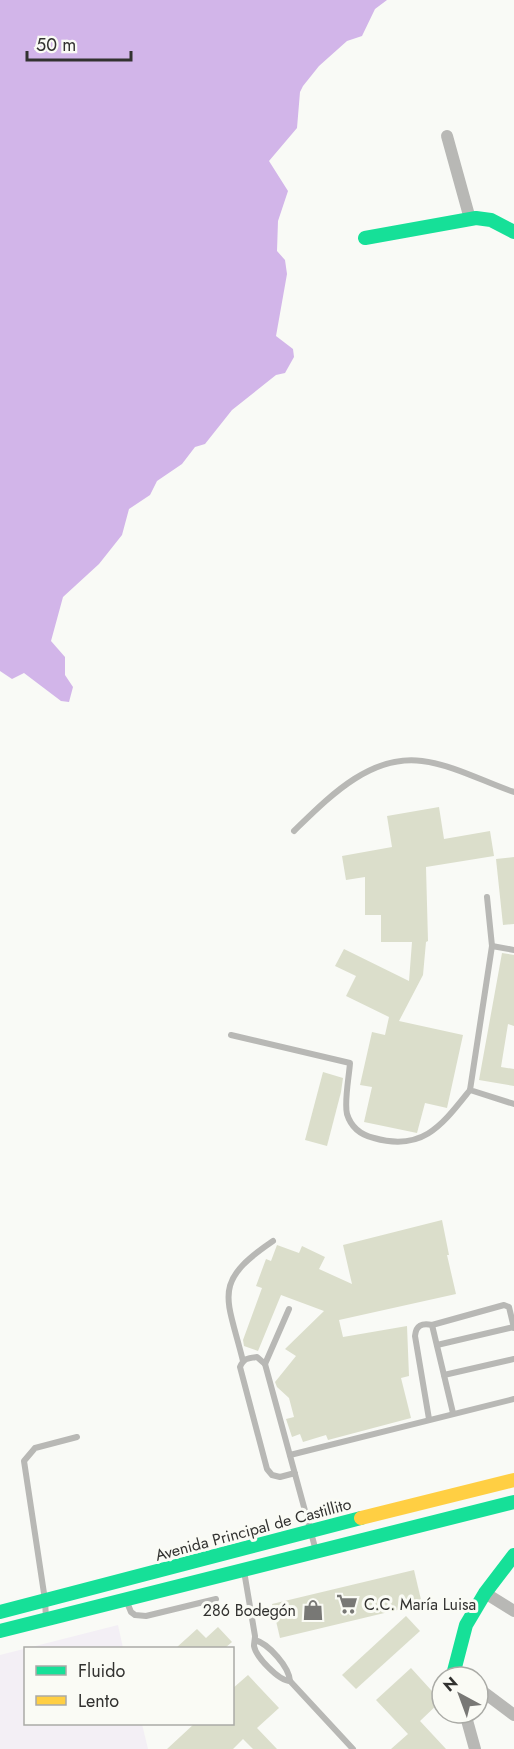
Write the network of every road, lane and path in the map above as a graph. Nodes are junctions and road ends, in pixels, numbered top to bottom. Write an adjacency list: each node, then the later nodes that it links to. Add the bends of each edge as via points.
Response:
1 (447, 136): 2 (street)
2 (470, 219): 3 (main road, via 491,220); 4 (main road)
3 (514, 232)
4 (365, 238)
5 (514, 792): 6 (lane, via 423,761 387,763 348,783)
6 (294, 831)
7 (488, 897): 8 (lane)
8 (492, 946): 9 (lane); 11 (lane)
9 (514, 950)
10 (231, 1035): 11 (lane, via 350,1063 347,1113 356,1129 375,1139 406,1142 420,1138 449,1116)
11 (470, 1090): 12 (lane)
12 (514, 1104)
13 (273, 1241): 19 (lane, via 238,1268 227,1294)
14 (289, 1309): 20 (lane)
15 (432, 1325): 16 (lane, via 504,1305); 17 (lane); 24 (lane, via 419,1325 415,1330)
16 (514, 1327): 17 (lane)
17 (437, 1345): 21 (lane)
18 (514, 1359): 21 (lane)
19 (243, 1361): 20 (lane, via 257,1357); 27 (lane, via 240,1367 267,1469 280,1477)
20 (265, 1364): 26 (lane)
21 (444, 1375): 23 (lane)
22 (514, 1399): 23 (lane)
23 (453, 1413): 24 (lane)
24 (429, 1419): 26 (lane)
25 (77, 1437): 36 (lane, via 35,1448 24,1461)
26 (290, 1455): 27 (lane)
27 (295, 1473): 30 (lane)
28 (514, 1480): 30 (main road, Avenida Principal de Castillito)
29 (514, 1502): 31 (main road)
30 (310, 1530): 31 (lane); 36 (main road, Avenida Principal de Castillito)
31 (316, 1552): 33 (main road)
32 (514, 1556): 34 (main road)
33 (244, 1571): 37 (main road); 42 (lane)
34 (485, 1593): 38 (street); 43 (main road, via 466,1624)
35 (216, 1599): 37 (lane, via 146,1616 131,1612)
36 (45, 1600): 39 (main road, Avenida Principal de Castillito); 40 (lane)
37 (126, 1600): 40 (main road)
38 (514, 1611)
39 (0, 1612)
40 (46, 1619): 41 (main road)
41 (0, 1631)
42 (255, 1640): 44 (lane, via 264,1644 286,1668); 44 (lane, via 261,1658 281,1680)
43 (459, 1665)
44 (290, 1681): 48 (lane)
45 (490, 1697): 46 (street)
46 (514, 1715)
47 (468, 1725): 49 (street)
48 (353, 1749)
49 (475, 1749)

